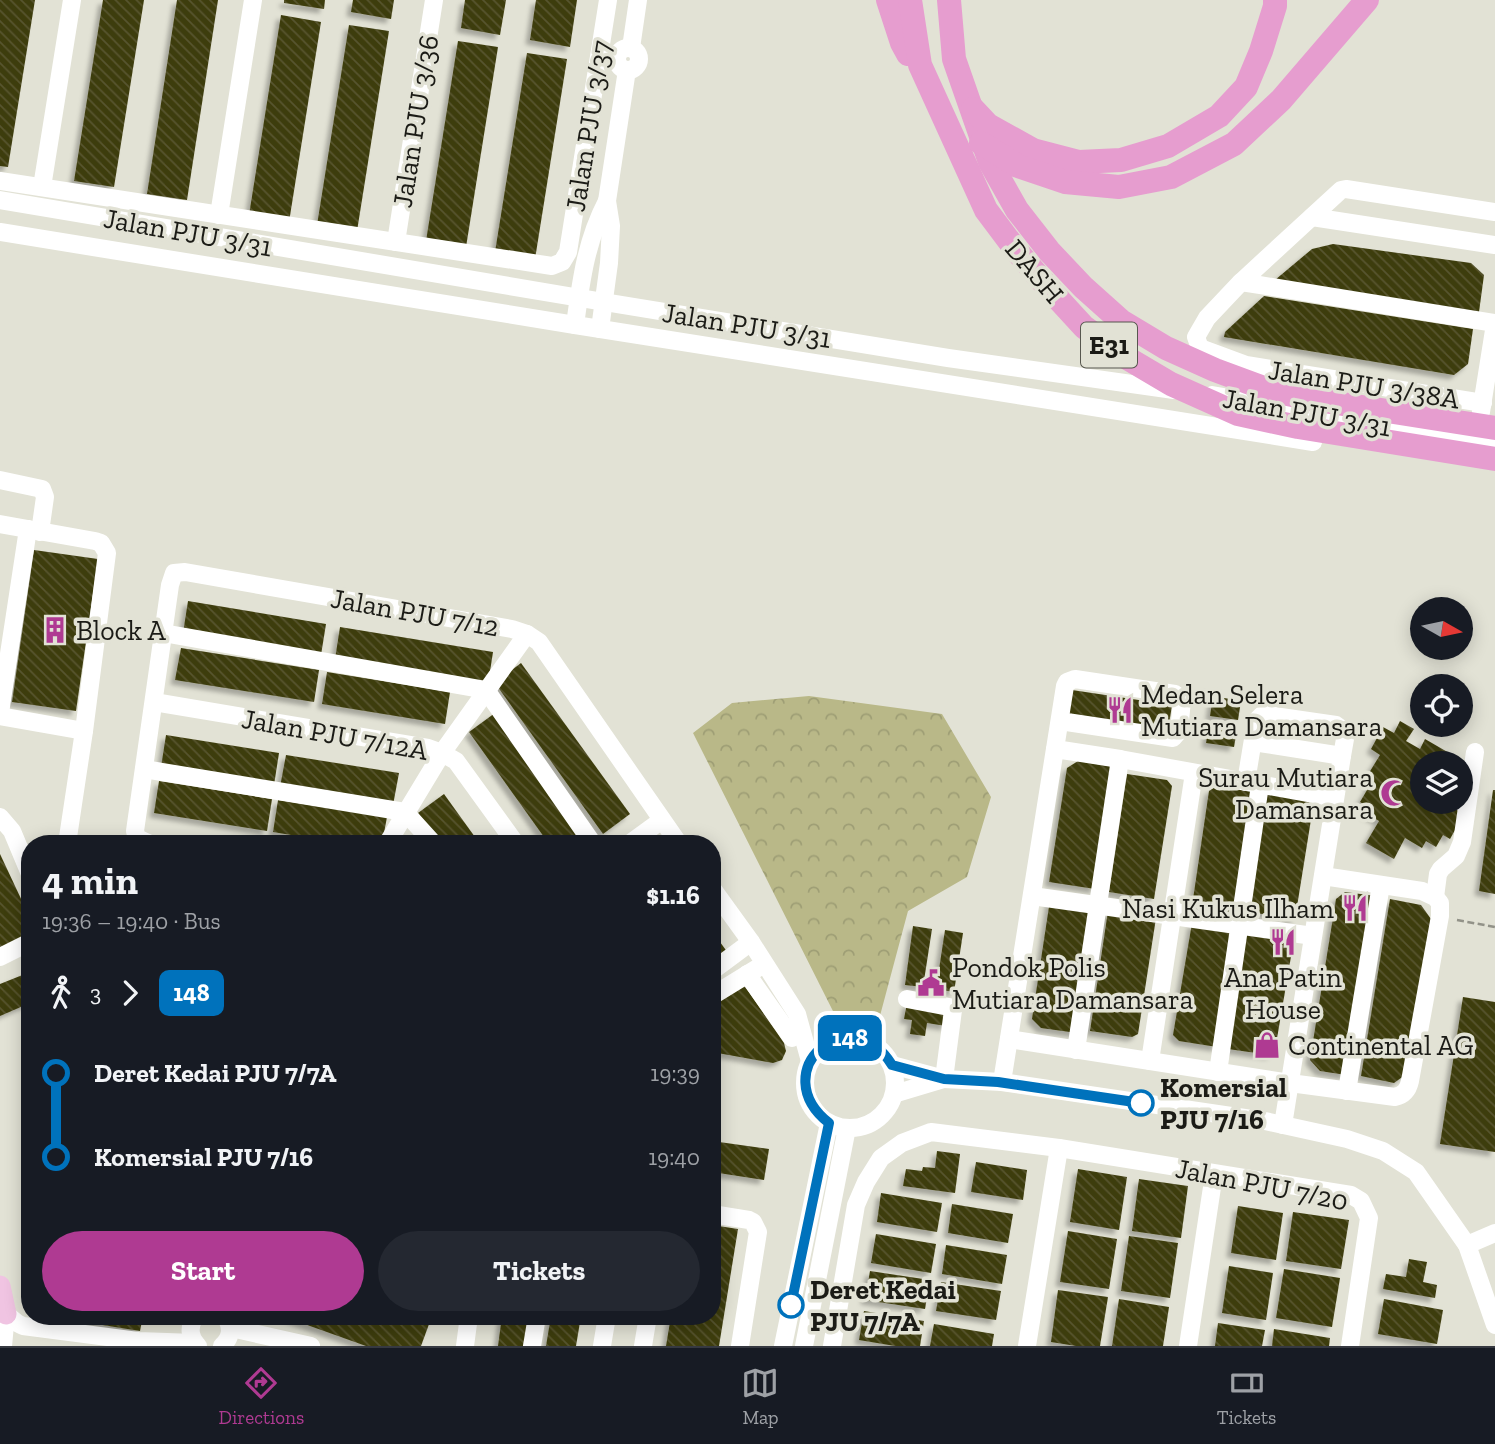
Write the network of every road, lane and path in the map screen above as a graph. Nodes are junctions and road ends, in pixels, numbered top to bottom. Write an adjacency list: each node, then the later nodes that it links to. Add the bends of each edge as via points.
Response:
1 (72, 0): 13 (street)
2 (253, 0): 17 (street)
3 (434, 0): 20 (street, Jalan PJU 3/36)
4 (608, 0): 20 (street, Jalan PJU 3/37, via 568,251 562,262 552,266)
5 (638, 0): 15 (street, via 631,48 639,63 627,70)
6 (888, 0): 11 (highway, via 902,43 929,94 969,136 1018,166 1065,182 1119,187 1171,177 1234,144 1281,100)
7 (910, 0): 31 (highway, DASH / E31, via 920,65 986,210 1084,327 1171,384 1238,414)
8 (924, 0): 10 (highway, via 933,46 949,83 988,125 1033,150 1079,162 1121,160 1168,146 1219,116 1246,87)
9 (949, 0): 29 (highway, DASH / E31, via 954,59 990,162 1017,210 1049,251 1121,321 1166,348 1269,390)
10 (1275, 0)
11 (1367, 0)
12 (0, 181): 13 (street)
13 (42, 187): 17 (street)
14 (0, 200): 23 (street, Jalan PJU 3/31)
15 (607, 201): 23 (street, via 588,245); 24 (street, via 611,226)
16 (1495, 212): 18 (street, via 1346,189)
17 (219, 215): 20 (street)
18 (1312, 217): 21 (street); 22 (street)
19 (0, 232): 26 (street, Jalan PJU 3/31)
20 (396, 242)
21 (1495, 245)
22 (1241, 282): 25 (street); 28 (street, Jalan PJU 3/38A, via 1207,318 1196,337 1200,348 1246,365)
23 (579, 298): 24 (street, Jalan PJU 3/31); 26 (street)
24 (604, 302): 27 (street); 29 (street, Jalan PJU 3/31, via 935,356)
25 (1495, 323): 28 (street)
26 (575, 325): 27 (street, Jalan PJU 3/31)
27 (600, 329): 31 (street, Jalan PJU 3/31)
28 (1483, 403): 29 (street)
29 (1486, 435): 30 (street, Jalan PJU 3/31); 31 (street)
30 (1495, 444)
31 (1484, 463): 32 (street, Jalan PJU 3/31)
32 (1495, 471)
33 (0, 480): 35 (street, via 42,489 45,497)
34 (0, 524): 35 (street)
35 (34, 531): 40 (street); 42 (street, via 101,543 107,553)
36 (163, 633): 37 (street, Jalan PJU 7/12, via 174,573 185,572); 38 (street); 39 (street, Jalan PJU 7/12)
37 (527, 634): 38 (street); 55 (street, Jalan PJU 7/12, via 539,642)
38 (486, 690): 46 (street); 61 (street)
39 (154, 702): 46 (street, Jalan PJU 7/12A); 49 (street, Jalan PJU 7/12)
40 (0, 715): 42 (street)
41 (1060, 720): 41 (street, via 1173,738 1179,731 1182,699 1175,694 1071,679 1065,686); 44 (street)
42 (84, 731): 56 (street)
43 (1253, 742): 47 (street); 47 (street, via 1261,716 1336,725 1345,739); 51 (street)
44 (1055, 749): 48 (street); 67 (street)
45 (1475, 752): 68 (street, via 1462,842 1456,856 1440,869)
46 (442, 753): 53 (street); 60 (street, Jalan PJU 7/12A, via 456,761)
47 (1342, 756): 52 (street)
48 (1120, 759): 50 (street); 70 (street)
49 (144, 769): 53 (street); 57 (street, Jalan PJU 7/12)
50 (1194, 773): 51 (street); 71 (street)
51 (1253, 783): 52 (street); 73 (street)
52 (1335, 798): 65 (street)
53 (405, 812): 58 (street); 59 (street)
54 (0, 817): 64 (street)
55 (662, 820): 62 (street); 63 (street, Jalan PJU 7/12)
56 (68, 835)
57 (136, 835)
58 (392, 835)
59 (426, 835)
60 (509, 835)
61 (587, 835)
62 (641, 835)
63 (673, 835)
64 (21, 852)
65 (1323, 876): 66 (street); 75 (street)
66 (1381, 885): 68 (street); 96 (street)
67 (1032, 896): 70 (street); 86 (street)
68 (1435, 897): 96 (street, via 1441,911 1409,1088 1395,1097)
69 (721, 900): 76 (street)
70 (1098, 905): 71 (street); 88 (street)
71 (1172, 916): 73 (street); 90 (street)
72 (1453, 919): 74 (path)
73 (1240, 926): 75 (street); 92 (street)
74 (1495, 927)
75 (1313, 936): 95 (street)
76 (751, 942): 79 (street); 80 (street)
77 (21, 946): 78 (street)
78 (0, 957)
79 (765, 963): 81 (street); 84 (street)
80 (721, 964)
81 (747, 974): 82 (street); 85 (street)
82 (721, 990)
83 (907, 999): 93 (street, via 953,1010)
84 (797, 1014): 87 (street); 89 (street)
85 (792, 1038)
86 (1009, 1039): 88 (street); 94 (street)
87 (831, 1041): 89 (street); 91 (street, via 845,1037 873,1043)
88 (1076, 1050): 90 (street)
89 (810, 1061): 98 (street, via 805,1088 809,1102)
90 (1150, 1061): 92 (street)
91 (892, 1065): 93 (street); 97 (street)
92 (1219, 1072): 95 (street)
93 (944, 1079): 94 (street); 97 (street)
94 (1002, 1082): 99 (street)
95 (1290, 1083): 96 (street); 99 (street)
96 (1347, 1091)
97 (894, 1094): 100 (street, via 877,1119)
98 (829, 1123): 100 (street); 124 (street)
99 (1283, 1125): 105 (street, via 1383,1151 1416,1172)
100 (848, 1128): 125 (street)
101 (1059, 1149): 102 (street, Jalan PJU 7/20); 126 (street, Jalan PJU 7/20, via 930,1132 881,1158 856,1205); 127 (street)
102 (1214, 1174): 128 (street); 129 (street, Jalan PJU 7/20, via 1351,1195 1361,1202 1369,1227)
103 (721, 1216): 123 (street, via 753,1222 758,1232)
104 (1495, 1233): 105 (street)
105 (1467, 1245): 114 (street)
106 (0, 1286): 107 (main road)
107 (15, 1320): 108 (street); 117 (street)
108 (21, 1320)
109 (63, 1325): 115 (street, via 138,1341)
110 (468, 1325): 119 (street)
111 (536, 1325): 120 (street)
112 (606, 1325): 121 (street)
113 (646, 1325): 122 (street)
114 (1495, 1325)
115 (195, 1334)
116 (226, 1336): 118 (street)
117 (3, 1342)
118 (311, 1346)
119 (465, 1346)
120 (532, 1346)
121 (602, 1346)
122 (643, 1346)
123 (740, 1346)
124 (783, 1346)
125 (804, 1346)
126 (832, 1346)
127 (1027, 1346)
128 (1188, 1346)
129 (1350, 1346)

